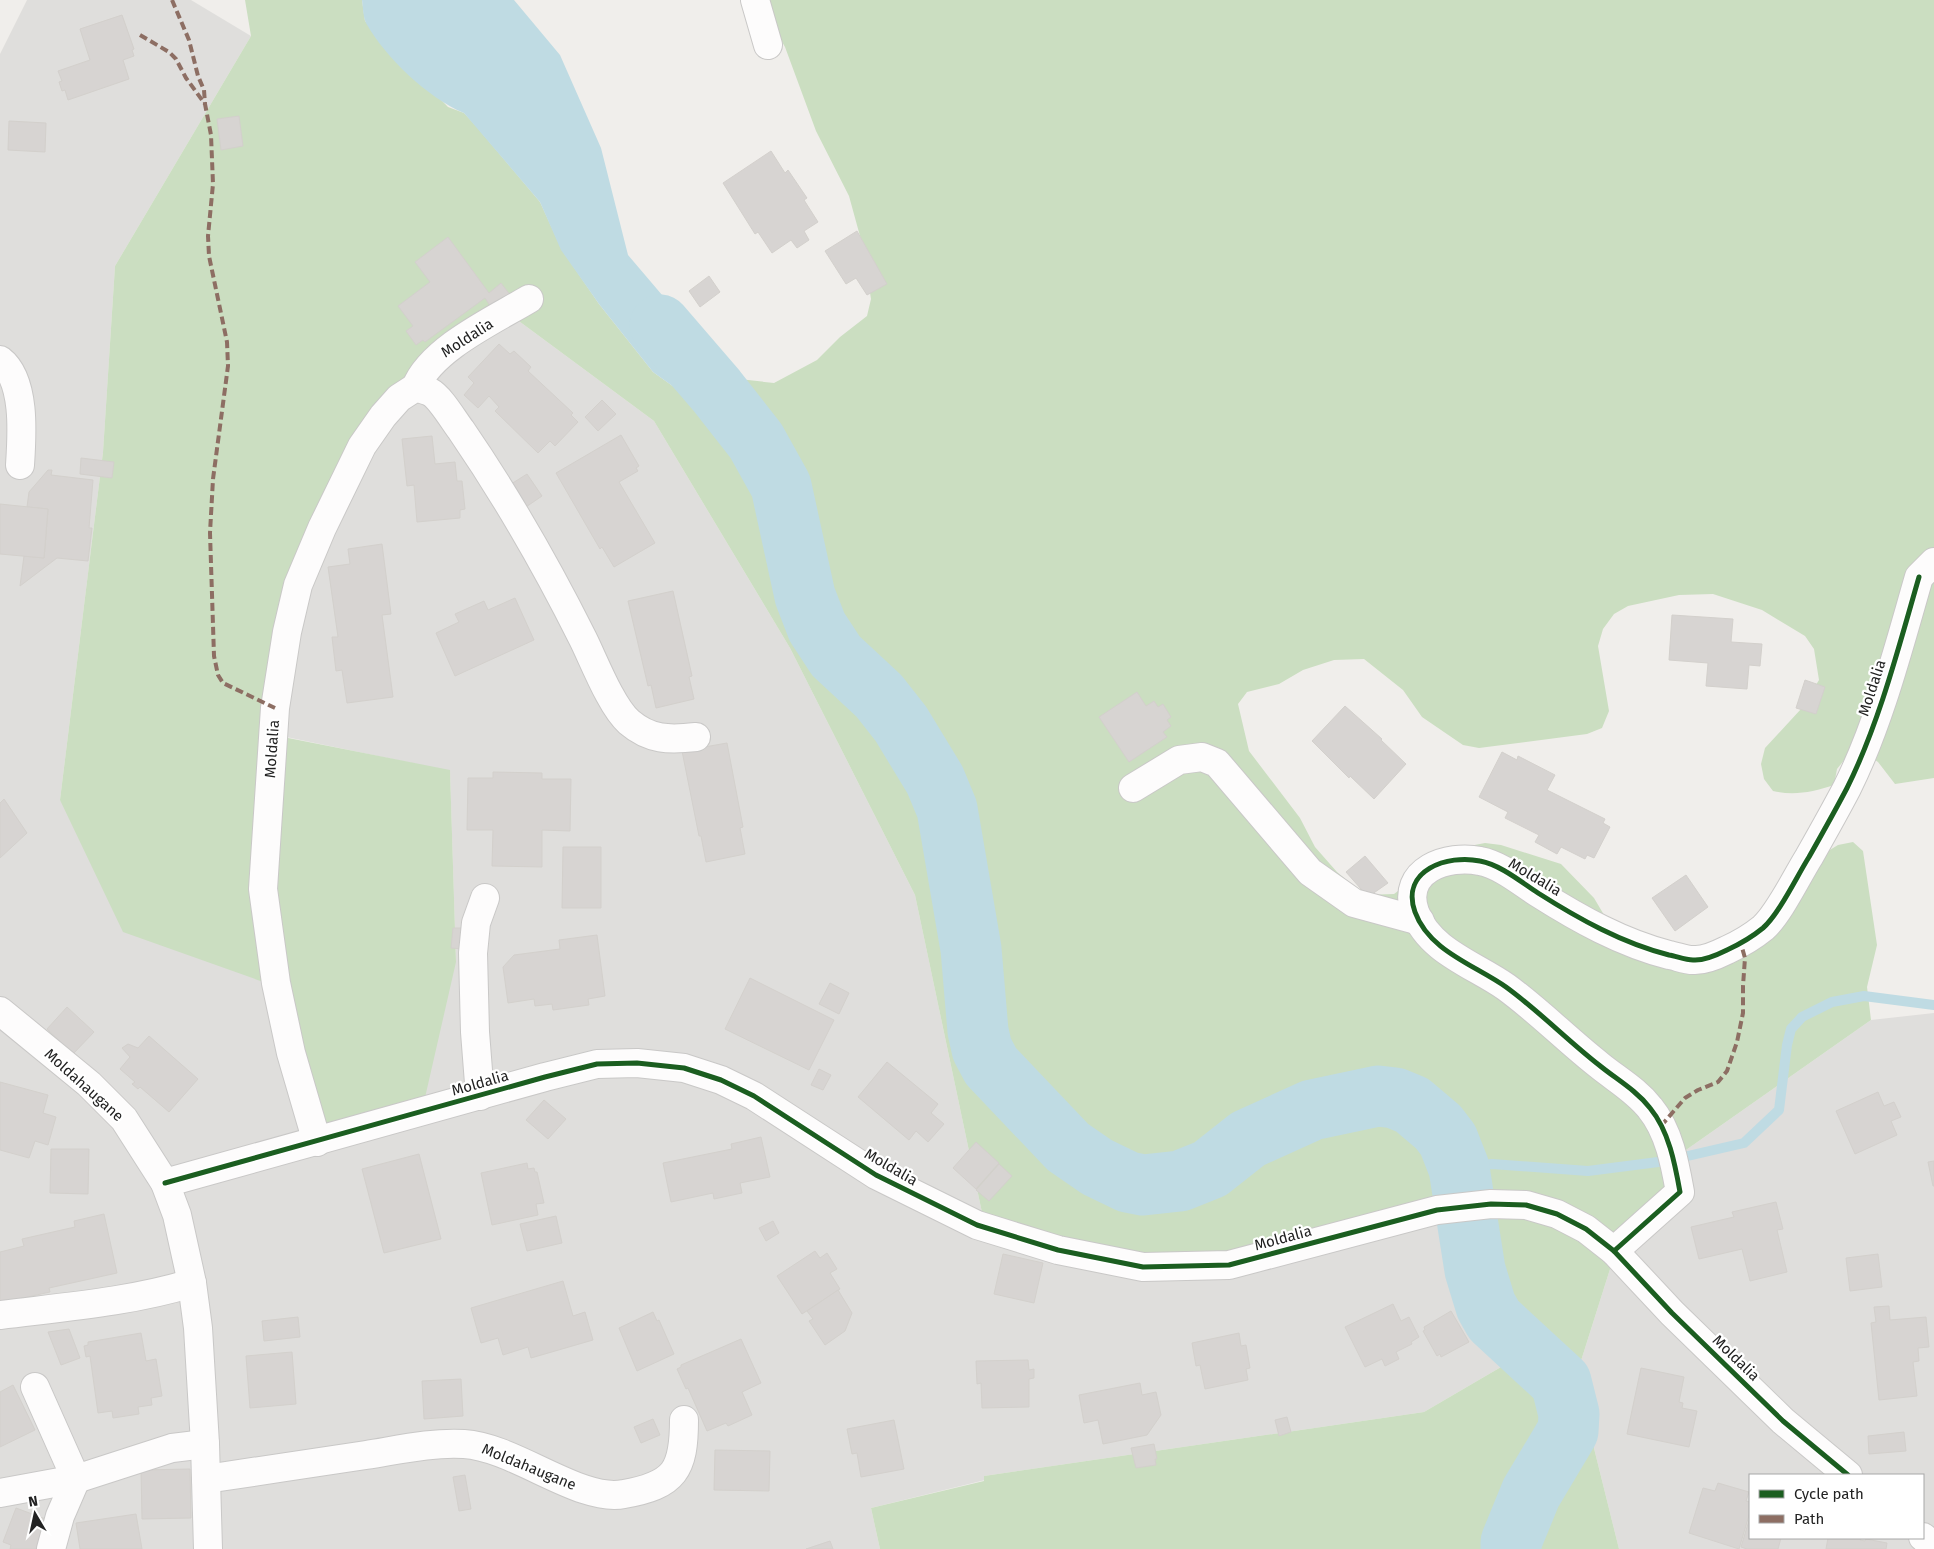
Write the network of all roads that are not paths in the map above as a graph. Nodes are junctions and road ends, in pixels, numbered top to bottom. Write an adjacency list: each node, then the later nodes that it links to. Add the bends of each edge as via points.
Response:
1 (756, 0): 2 (street)
2 (768, 45)
3 (529, 299): 5 (street, Moldalia, via 436,358)
4 (0, 360): 6 (street, via 8,366 14,378 22,437)
5 (416, 387): 8 (street, via 432,392 490,472 564,600 627,721 646,734 670,740); 14 (street, Moldalia, via 399,398 382,416 362,446 322,528 298,585 275,708 263,888 276,984 291,1054)
6 (20, 466)
7 (1927, 569): 11 (street, Moldalia, via 1848,786 1787,894 1765,926 1740,944 1715,956 1692,960 1662,953 1611,934 1483,861 1460,859 1430,867 1417,879 1412,894)
8 (696, 737)
9 (1133, 788): 11 (street, via 1180,760 1202,757 1217,762 1310,872 1354,903)
10 (485, 898): 13 (street, Moldalia, via 476,923 473,953)
11 (1420, 921): 16 (street, Moldalia, via 1427,935 1506,987 1651,1108 1669,1146 1680,1192)
12 (0, 1012): 15 (street, Moldahaugane, via 88,1084 124,1119)
13 (480, 1096): 14 (street, Moldalia); 16 (street, Moldalia, via 596,1064 637,1063 684,1068 721,1080 754,1096 876,1175 977,1225 1058,1250 1143,1266 1230,1265 1436,1210 1491,1204 1526,1205 1557,1214 1586,1229)
14 (317, 1142): 15 (street, Moldalia)
15 (165, 1183): 17 (street, Moldahaugane, via 177,1215)
16 (1614, 1251): 22 (street, Moldalia, via 1672,1313 1783,1421)
17 (192, 1283): 18 (street, via 162,1292); 21 (street, Moldahaugane)
18 (0, 1316)
19 (35, 1387): 23 (street)
20 (684, 1420): 24 (street, Moldahaugane, via 681,1460 674,1474 654,1486 623,1495 600,1494 581,1488 486,1447 463,1444 424,1446)
21 (205, 1444): 23 (street, via 172,1448); 24 (street, Moldahaugane)
22 (1847, 1474)
23 (76, 1479): 25 (street); 28 (street, via 60,1516)
24 (206, 1479): 29 (street, Moldahaugane)
25 (0, 1493)
26 (1924, 1538): 27 (street)
27 (1934, 1546)
28 (51, 1549)
29 (208, 1549)

